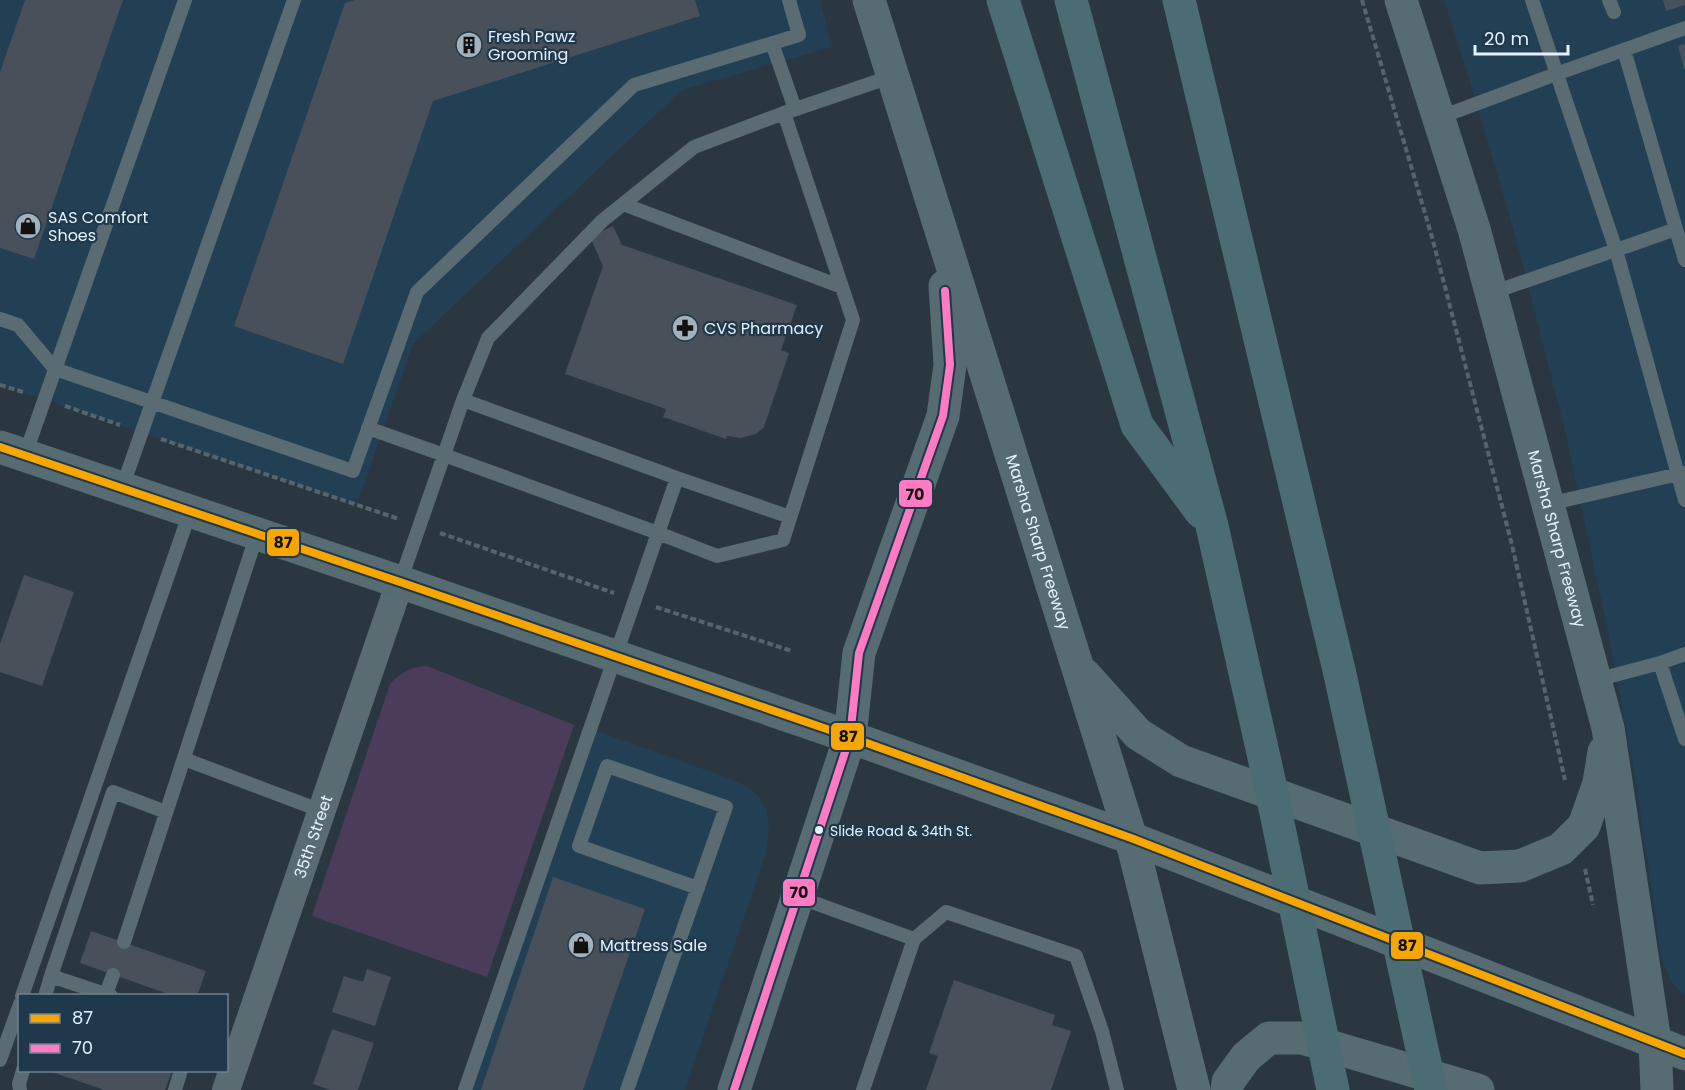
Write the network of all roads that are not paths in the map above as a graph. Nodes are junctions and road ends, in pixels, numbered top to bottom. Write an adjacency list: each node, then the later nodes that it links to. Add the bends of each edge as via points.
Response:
1 (185, 0): 25 (lane)
2 (294, 0): 27 (lane)
3 (789, 0): 11 (lane, via 799,35)
4 (869, 0): 14 (main road, Marsha Sharp Freeway)
5 (1004, 0): 38 (highway, via 1137,425)
6 (1071, 0): 38 (highway)
7 (1179, 0): 81 (highway, bridge, via 1339,670)
8 (1401, 0): 16 (main road, Marsha Sharp Freeway)
9 (1532, 0): 13 (lane)
10 (1685, 28): 12 (lane)
11 (772, 43): 15 (lane); 28 (lane, via 634,85 417,292)
12 (1624, 50): 13 (lane); 19 (lane)
13 (1556, 74): 16 (lane); 20 (lane)
14 (893, 76): 15 (lane); 18 (main road, Marsha Sharp Freeway)
15 (790, 111): 17 (lane, via 694,147); 22 (lane)
16 (1438, 118): 23 (main road, Marsha Sharp Freeway)
17 (623, 204): 22 (lane); 26 (lane, via 488,338)
18 (940, 228): 45 (main road, Marsha Sharp Freeway); 49 (main road, via 950,365 948,390 943,416 859,653)
19 (1676, 229): 20 (lane); 21 (lane)
20 (1616, 250): 23 (lane); 31 (lane)
21 (1685, 260)
22 (842, 287): 37 (lane, via 853,320)
23 (1491, 293): 35 (main road, Marsha Sharp Freeway)
24 (0, 319): 25 (lane, via 18,325)
25 (55, 369): 27 (lane); 29 (lane)
26 (463, 400): 30 (lane); 32 (lane)
27 (152, 402): 28 (lane, via 353,471); 33 (lane)
28 (368, 428): 30 (lane)
29 (13, 451): 33 (main road)
30 (444, 455): 39 (lane); 41 (lane)
31 (1681, 473): 34 (lane); 35 (lane)
32 (677, 478): 37 (lane); 39 (lane)
33 (122, 488): 36 (main road)
34 (1685, 501)
35 (1548, 504): 46 (main road, Marsha Sharp Freeway)
36 (190, 512): 40 (main road); 60 (lane)
37 (790, 517): 39 (lane, via 783,540 717,556)
38 (1212, 526): 80 (highway, bridge)
39 (658, 533): 43 (lane)
40 (257, 534): 41 (main road); 50 (lane)
41 (400, 582): 43 (main road); 51 (street, 35th Street)
42 (1685, 654): 44 (lane)
43 (614, 656): 49 (main road); 73 (lane)
44 (1660, 663): 46 (lane); 48 (lane)
45 (1077, 667): 47 (main road, via 1138,734 1181,761 1480,868 1520,866 1561,849 1584,826 1599,783); 53 (main road, Marsha Sharp Freeway)
46 (1596, 680): 47 (main road, Marsha Sharp Freeway)
47 (1608, 728): 65 (main road, Marsha Sharp Freeway)
48 (1684, 731)
49 (850, 737): 53 (main road); 55 (main road)
50 (184, 759): 51 (lane); 52 (lane)
51 (322, 810): 70 (street, 35th Street)
52 (166, 812): 57 (lane); 59 (lane, via 113,792)
53 (1131, 838): 65 (main road); 78 (main road, Marsha Sharp Freeway)
54 (698, 888): 54 (lane, via 579,846 607,766 726,807); 74 (lane)
55 (798, 897): 56 (lane); 75 (main road)
56 (914, 939): 76 (lane); 77 (lane, via 946,912 1076,956)
57 (124, 942)
58 (113, 975): 63 (lane)
59 (51, 976): 61 (lane); 62 (lane)
60 (23, 994)
61 (46, 994)
62 (106, 994)
63 (109, 994)
64 (18, 1010): 67 (lane)
65 (1655, 1042): 66 (main road); 83 (main road, Marsha Sharp Freeway)
66 (1685, 1054)
67 (0, 1060)
68 (23, 1072): 71 (lane)
69 (182, 1072): 72 (lane)
70 (228, 1075)
71 (20, 1090)
72 (175, 1090)
73 (465, 1090)
74 (627, 1090)
75 (734, 1090)
76 (863, 1090)
77 (1117, 1090)
78 (1194, 1090)
79 (1227, 1090): 82 (main road, via 1228,1082 1246,1057 1269,1038 1302,1038)
80 (1333, 1090)
81 (1431, 1090)
82 (1478, 1090)
83 (1657, 1090)

